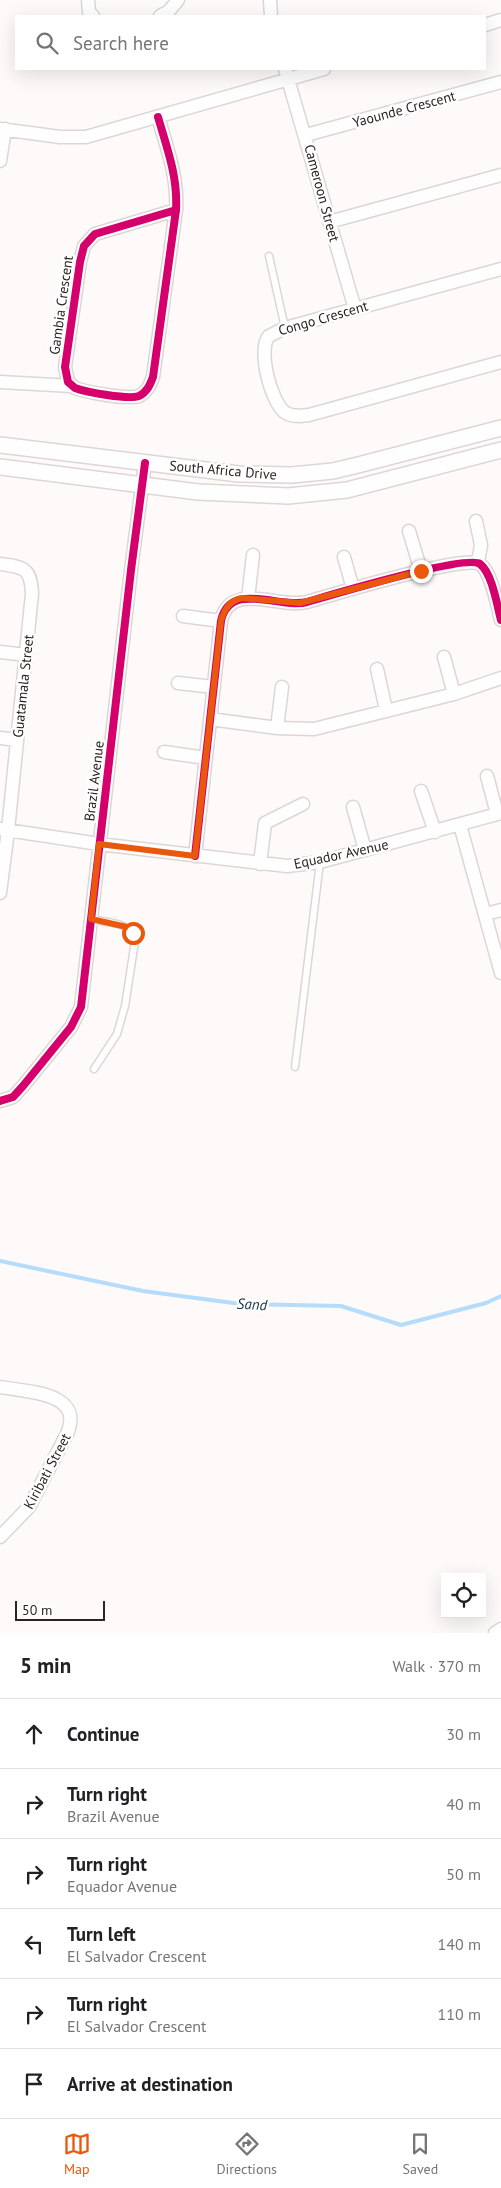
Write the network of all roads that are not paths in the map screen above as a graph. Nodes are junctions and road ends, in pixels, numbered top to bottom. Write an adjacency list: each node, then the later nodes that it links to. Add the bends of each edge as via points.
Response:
1 (88, 0): 4 (street)
2 (178, 0): 5 (street)
3 (270, 0): 6 (street)
4 (92, 15)
5 (162, 15)
6 (272, 15)
7 (501, 20): 8 (street)
8 (486, 24)
9 (317, 70): 10 (street)
10 (287, 74): 12 (street); 14 (street, Cameroon Street)
11 (501, 82): 14 (street, Yaounde Crescent)
12 (158, 116): 13 (street, via 80,138); 17 (street, via 176,183)
13 (2, 129): 15 (street)
14 (306, 135): 18 (street, Cameroon Street)
15 (0, 161)
16 (501, 175): 18 (street)
17 (176, 210): 25 (street, Gambia Crescent, via 100,232 84,246 65,367 66,378); 25 (street, via 153,377 148,388 132,397)
18 (329, 222): 21 (street, Cameroon Street)
19 (269, 256): 22 (lane)
20 (501, 269): 21 (street, Congo Crescent)
21 (355, 308): 22 (street, Congo Crescent)
22 (285, 328): 23 (street, Congo Crescent, via 268,336 263,350 276,402 291,416 309,415)
23 (501, 362)
24 (0, 382): 25 (street)
25 (72, 386)
26 (501, 428): 29 (street, South Africa Drive, via 358,465 305,474 239,474)
27 (0, 445): 29 (street, South Africa Drive)
28 (501, 450): 31 (street, South Africa Drive, via 347,490 312,495 268,497)
29 (145, 462): 31 (street, Brazil Avenue)
30 (0, 467): 31 (street, South Africa Drive)
31 (142, 485): 68 (street, Brazil Avenue)
32 (476, 521): 36 (street, via 481,545)
33 (409, 531): 38 (street)
34 (253, 555): 40 (street)
35 (344, 557): 39 (street)
36 (478, 562): 38 (street, via 457,562); 42 (street, via 488,575)
37 (0, 564): 45 (street, Guatamala Street, via 20,567 30,575 32,594)
38 (421, 571): 39 (street)
39 (353, 589): 40 (street, via 300,603)
40 (248, 598): 43 (street, via 229,604)
41 (183, 616): 43 (street)
42 (501, 620)
43 (221, 621): 50 (street)
44 (0, 652): 45 (street)
45 (26, 655): 57 (street, Guatamala Street)
46 (444, 657): 52 (street)
47 (377, 669): 53 (street)
48 (501, 678): 52 (street)
49 (178, 683): 50 (street)
50 (214, 687): 54 (street)
51 (282, 687): 55 (street)
52 (454, 694): 53 (street)
53 (386, 710): 55 (street, via 314,729)
54 (210, 719): 55 (street); 59 (street)
55 (277, 728)
56 (0, 738): 57 (street)
57 (17, 740): 66 (street, Guatamala Street)
58 (164, 752): 59 (street)
59 (206, 758): 70 (street)
60 (487, 776): 64 (street)
61 (421, 791): 67 (street)
62 (304, 804): 72 (street, via 265,823)
63 (353, 807): 69 (street)
64 (499, 814): 65 (street, Equador Avenue)
65 (460, 825): 67 (street, Equador Avenue); 75 (street)
66 (4, 829): 68 (street, Equador Avenue); 73 (street, Guatamala Street)
67 (435, 832): 69 (street, Equador Avenue)
68 (99, 844): 70 (street, Equador Avenue); 76 (street, Brazil Avenue)
69 (365, 850): 71 (street, Equador Avenue)
70 (195, 856): 72 (street, Equador Avenue)
71 (320, 862): 72 (street, Equador Avenue, via 286,866); 78 (lane)
72 (260, 864)
73 (0, 888)
74 (501, 910): 75 (street)
75 (486, 914): 77 (street)
76 (91, 919): 79 (lane, via 127,927 133,933 134,941 125,1006 117,1034); 80 (street, Brazil Avenue, via 82,998 76,1019 17,1093)
77 (501, 973)
78 (295, 1068)
79 (94, 1069)
80 (0, 1101)
81 (0, 1387): 82 (street, Kiribati Street, via 56,1398 67,1407 71,1422 68,1434 29,1507)
82 (0, 1537)
83 (501, 1629): 84 (street)
84 (495, 1633)

